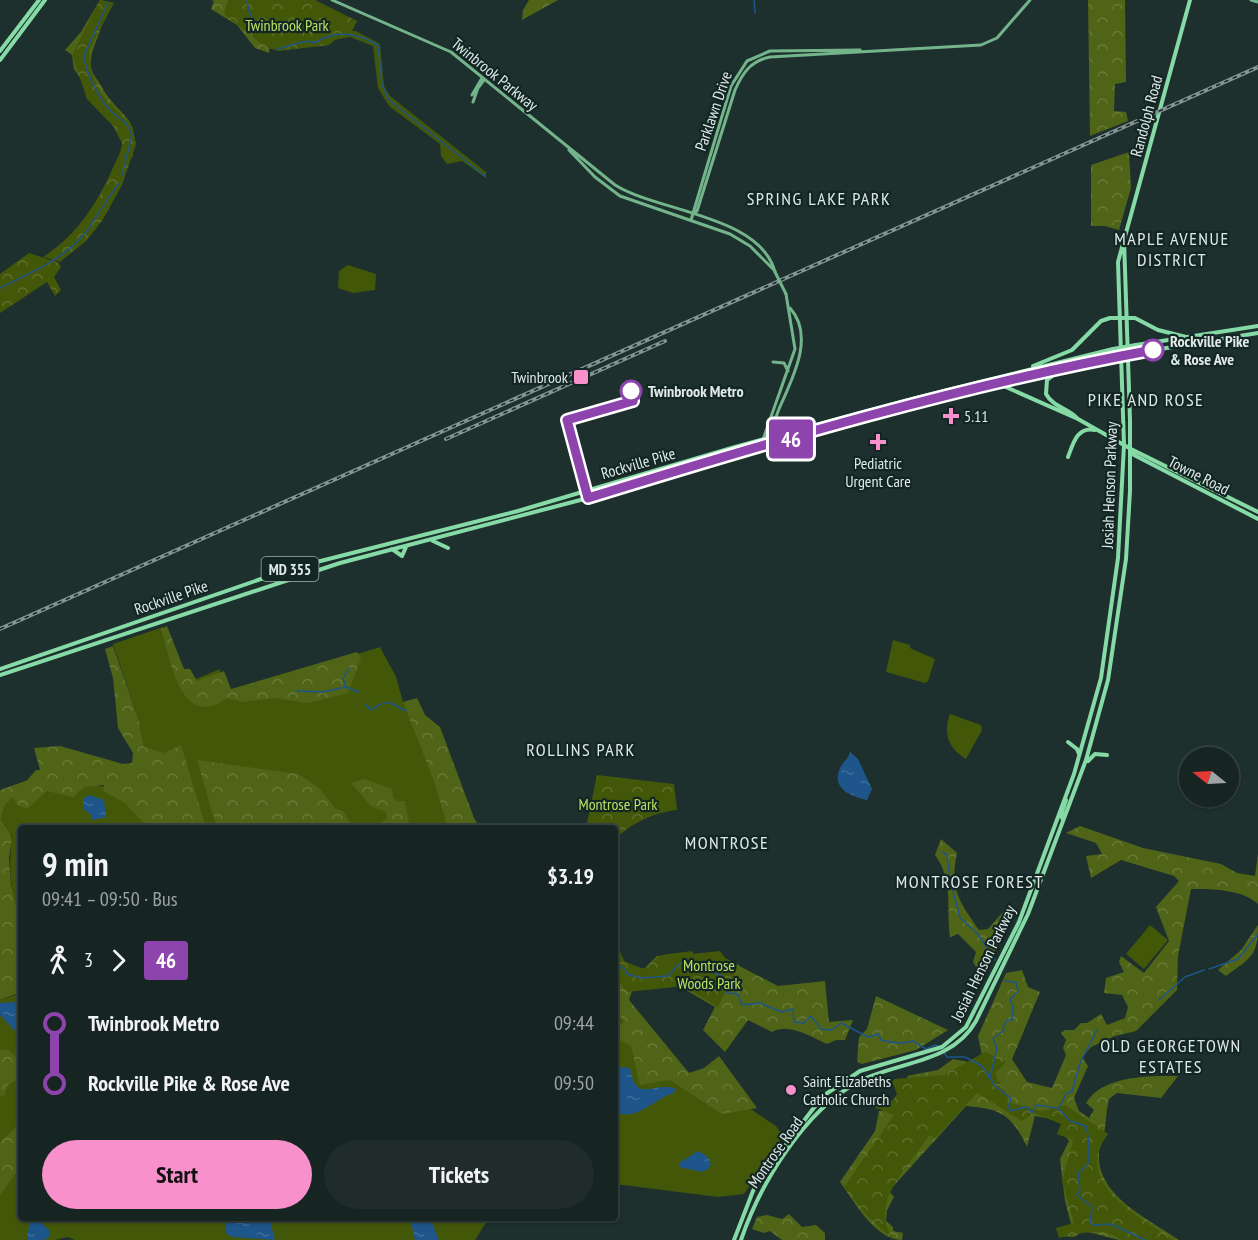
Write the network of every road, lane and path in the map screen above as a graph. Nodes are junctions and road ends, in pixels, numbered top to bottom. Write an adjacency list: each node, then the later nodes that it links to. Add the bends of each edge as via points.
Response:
1 (39, 0): 8 (main road)
2 (45, 0): 8 (main road)
3 (332, 0): 11 (main road, Twinbrook Parkway, via 440,45)
4 (1030, 0): 15 (main road, Parklawn Drive, via 997,38 981,45 766,52 747,61 731,86)
5 (1190, 0): 17 (main road, Randolph Road)
6 (1251, 0): 7 (main road)
7 (1258, 2)
8 (18, 31): 9 (main road); 10 (main road)
9 (0, 51)
10 (0, 60)
11 (483, 79): 12 (main road); 13 (main road); 14 (main road, Twinbrook Parkway)
12 (472, 95)
13 (473, 102)
14 (569, 150): 15 (main road, Twinbrook Parkway, via 623,190); 16 (main road, Twinbrook Parkway, via 620,196)
15 (693, 214): 16 (main road, Parklawn Drive); 18 (main road, Twinbrook Parkway, via 742,234 762,251)
16 (691, 220): 18 (main road, Twinbrook Parkway, via 740,239)
17 (1124, 238): 20 (main road, Josiah Henson Parkway); 21 (main road, Josiah Henson Parkway, via 1118,262)
18 (775, 272): 19 (main road, Twinbrook Parkway, bridge)
19 (790, 308): 29 (main road, Twinbrook Parkway, via 795,347); 33 (main road, Twinbrook Parkway, via 798,325 800,354)
20 (1126, 316): 21 (main road); 24 (main road); 39 (main road, Josiah Henson Parkway)
21 (1118, 317): 28 (main road, via 1101,321 1072,350); 37 (main road, Josiah Henson Parkway)
22 (1258, 326): 24 (main road, Rockville Pike / MD 355)
23 (1258, 333): 27 (main road, Rockville Pike / MD 355, bridge)
24 (1186, 337): 25 (main road, Rockville Pike / MD 355, bridge)
25 (1073, 358): 28 (main road, Rockville Pike / MD 355); 30 (main road)
26 (773, 362): 29 (main road, via 784,363)
27 (1075, 365): 31 (main road, Rockville Pike / MD 355); 32 (main road, via 1052,375 1045,390 1049,399)
28 (1016, 372): 35 (main road, Rockville Pike / MD 355)
29 (788, 373): 36 (main road, Twinbrook Parkway)
30 (981, 384)
31 (998, 384): 32 (main road, Towne Road); 38 (main road, Rockville Pike / MD 355)
32 (1078, 419): 34 (main road, Towne Road)
33 (773, 424): 35 (main road); 36 (main road, Twinbrook Parkway)
34 (1098, 431): 37 (main road, Towne Road); 40 (main road, via 1081,431)
35 (782, 435): 36 (main road, Rockville Pike / MD 355)
36 (763, 440): 38 (main road, Twinbrook Parkway); 41 (main road, Rockville Pike / MD 355)
37 (1124, 445): 39 (main road, Towne Road); 57 (main road, Josiah Henson Parkway, via 1111,620 1097,695)
38 (760, 448): 43 (main road, Rockville Pike / MD 355)
39 (1131, 449): 45 (main road, Towne Road); 46 (main road, Towne Road, via 1134,455); 58 (main road, Josiah Henson Parkway, via 1118,621 1105,696)
40 (1068, 457)
41 (688, 462): 42 (main road, Rockville Pike / MD 355); 43 (main road)
42 (677, 465): 44 (main road); 51 (main road, Rockville Pike / MD 355, via 518,511 293,568)
43 (679, 471): 44 (main road, Rockville Pike / MD 355)
44 (670, 474): 47 (main road, Rockville Pike / MD 355)
45 (1258, 512)
46 (1258, 519)
47 (429, 541): 48 (main road, Rockville Pike / MD 355); 49 (main road)
48 (406, 546): 50 (main road, Rockville Pike / MD 355); 50 (main road, via 402,556)
49 (448, 548)
50 (392, 549): 52 (main road, Rockville Pike / MD 355, via 295,576)
51 (96, 636): 52 (main road); 53 (main road, Rockville Pike / MD 355)
52 (98, 642): 54 (main road, Rockville Pike / MD 355)
53 (0, 669)
54 (0, 675)
55 (1068, 742): 57 (main road, via 1077,748)
56 (1107, 755): 58 (main road, via 1093,755)
57 (1079, 758): 59 (main road, Josiah Henson Parkway)
58 (1084, 766): 60 (main road, Josiah Henson Parkway)
59 (1067, 790): 60 (main road); 61 (main road, Josiah Henson Parkway, via 1011,939 969,1024)
60 (1063, 820): 61 (main road, Josiah Henson Parkway, via 1015,944 975,1024)
61 (948, 1047): 62 (main road, Josiah Henson Parkway)
62 (933, 1054): 63 (main road, Josiah Henson Parkway); 65 (main road, Josiah Henson Parkway, via 878,1073)
63 (854, 1074): 64 (main road, Josiah Henson Parkway); 65 (main road)
64 (842, 1081): 66 (main road, Montrose Road, via 823,1096 762,1175)
65 (846, 1090): 67 (main road, Montrose Road, via 821,1110 771,1174)
66 (734, 1240)
67 (741, 1240)

